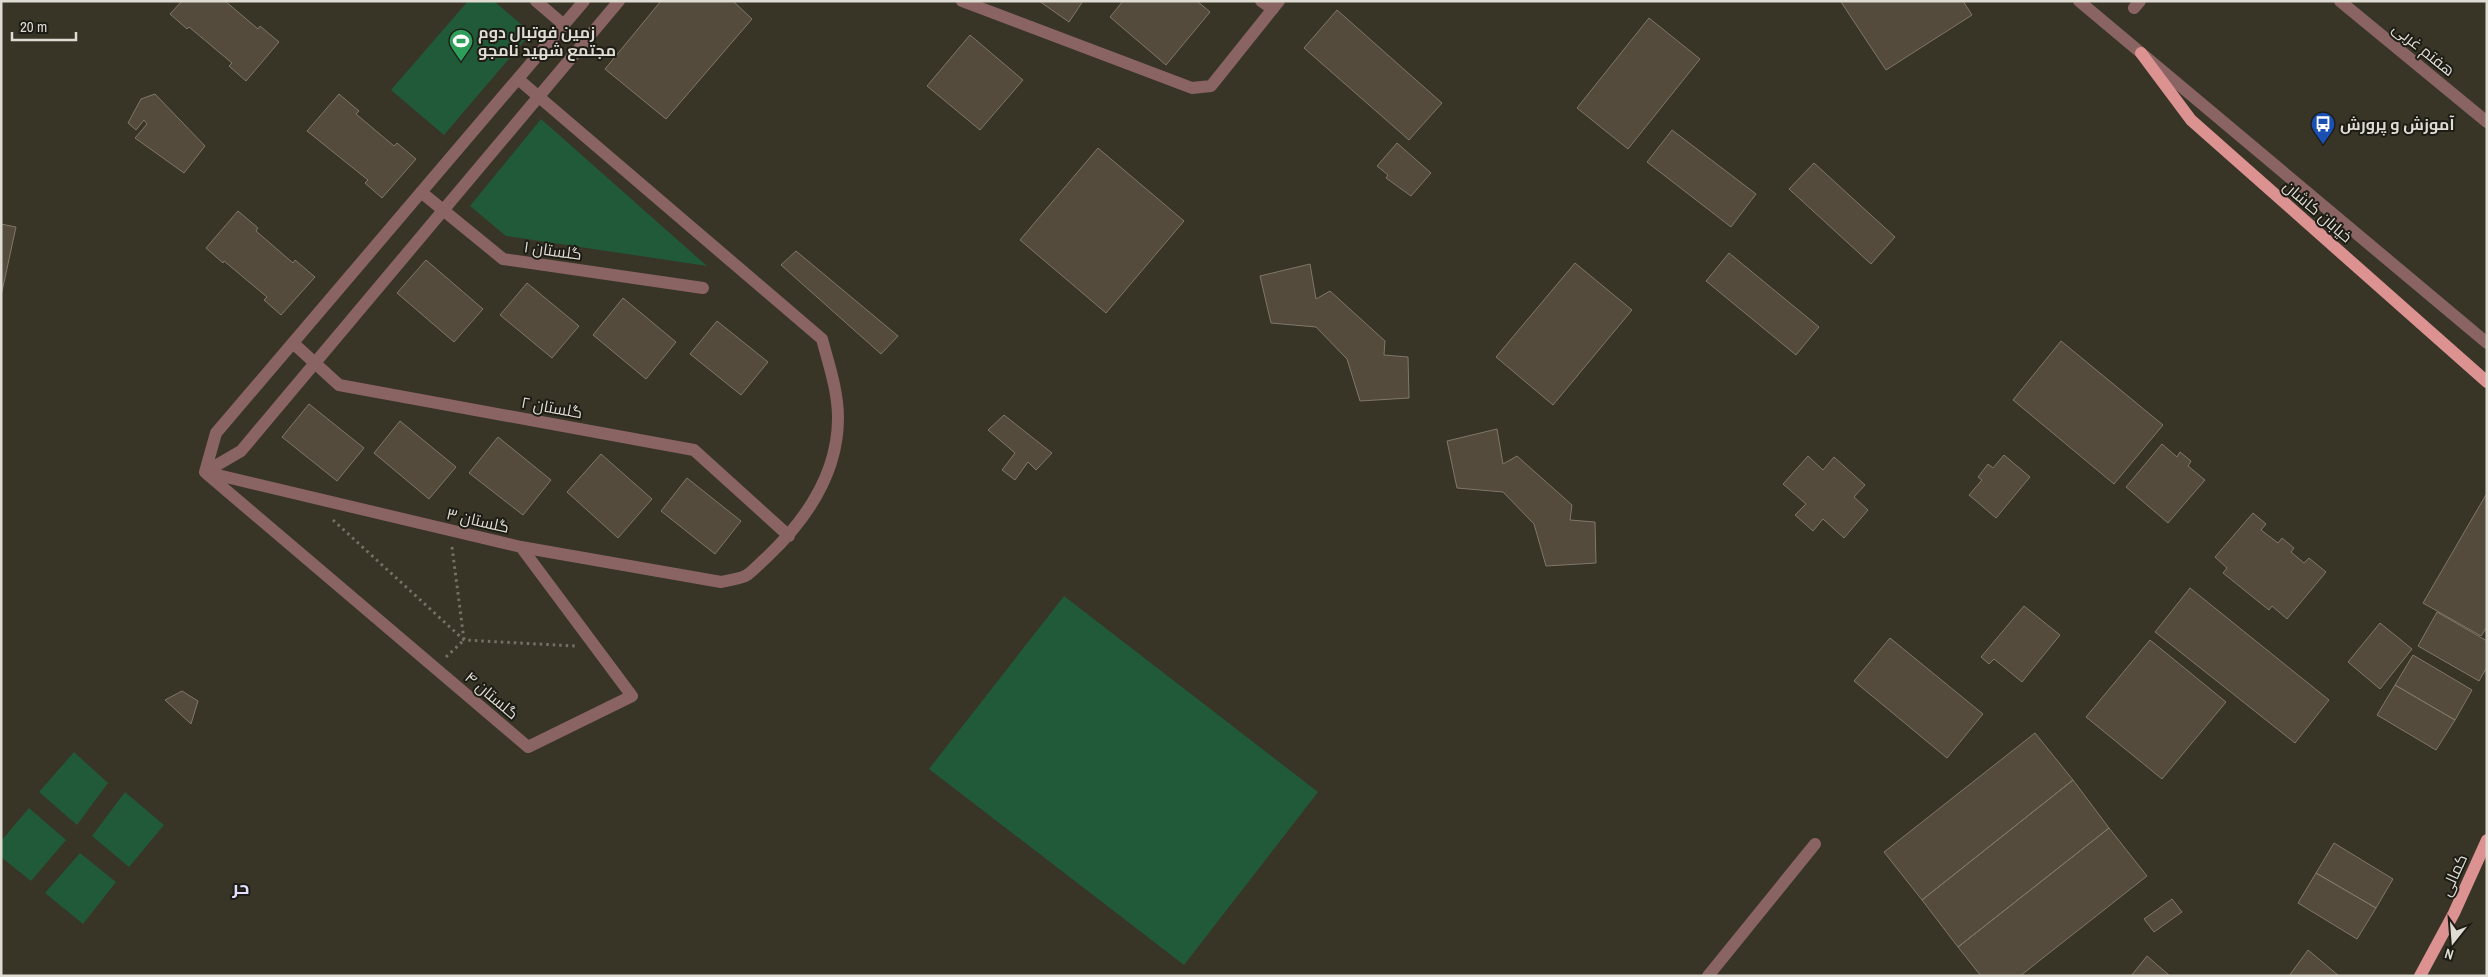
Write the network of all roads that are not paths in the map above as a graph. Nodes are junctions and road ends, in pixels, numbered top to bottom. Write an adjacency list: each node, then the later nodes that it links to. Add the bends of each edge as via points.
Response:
1 (536, 1): 9 (street)
2 (584, 1): 9 (street)
3 (619, 1): 12 (street)
4 (962, 1): 8 (street, via 1192,88 1211,86)
5 (1261, 1): 8 (street)
6 (2079, 1): 10 (street, خیابان کاشان)
7 (2340, 1): 13 (street, هفتم غربی)
8 (1276, 5)
9 (564, 25): 11 (street)
10 (2141, 53): 18 (street, خیابان کاشان); 20 (main road, خیابان کاشان, via 2191,120)
11 (518, 79): 12 (street); 14 (street)
12 (538, 96): 15 (street); 22 (street, via 822,339 835,383 838,418 834,451 824,483)
13 (2487, 122)
14 (421, 192): 15 (street, گلستان ۱); 17 (street)
15 (443, 210): 16 (street, گلستان ۱, via 503,259); 19 (street)
16 (703, 288)
17 (292, 343): 19 (street, گلستان ۲); 21 (street, via 216,433)
18 (2487, 343)
19 (315, 362): 21 (street, via 241,451); 22 (street, گلستان ۲, via 340,385 694,450)
20 (2487, 382)
21 (205, 472): 23 (street, گلستان ۳); 23 (street, گلستان ۴, via 528,747 632,696)
22 (789, 536): 23 (street, گلستان ۳, via 746,576 721,582)
23 (521, 547)
24 (2487, 840): 27 (main road, کمالی, via 2454,914)
25 (1815, 844): 26 (street)
26 (1708, 976)
27 (2420, 976)

